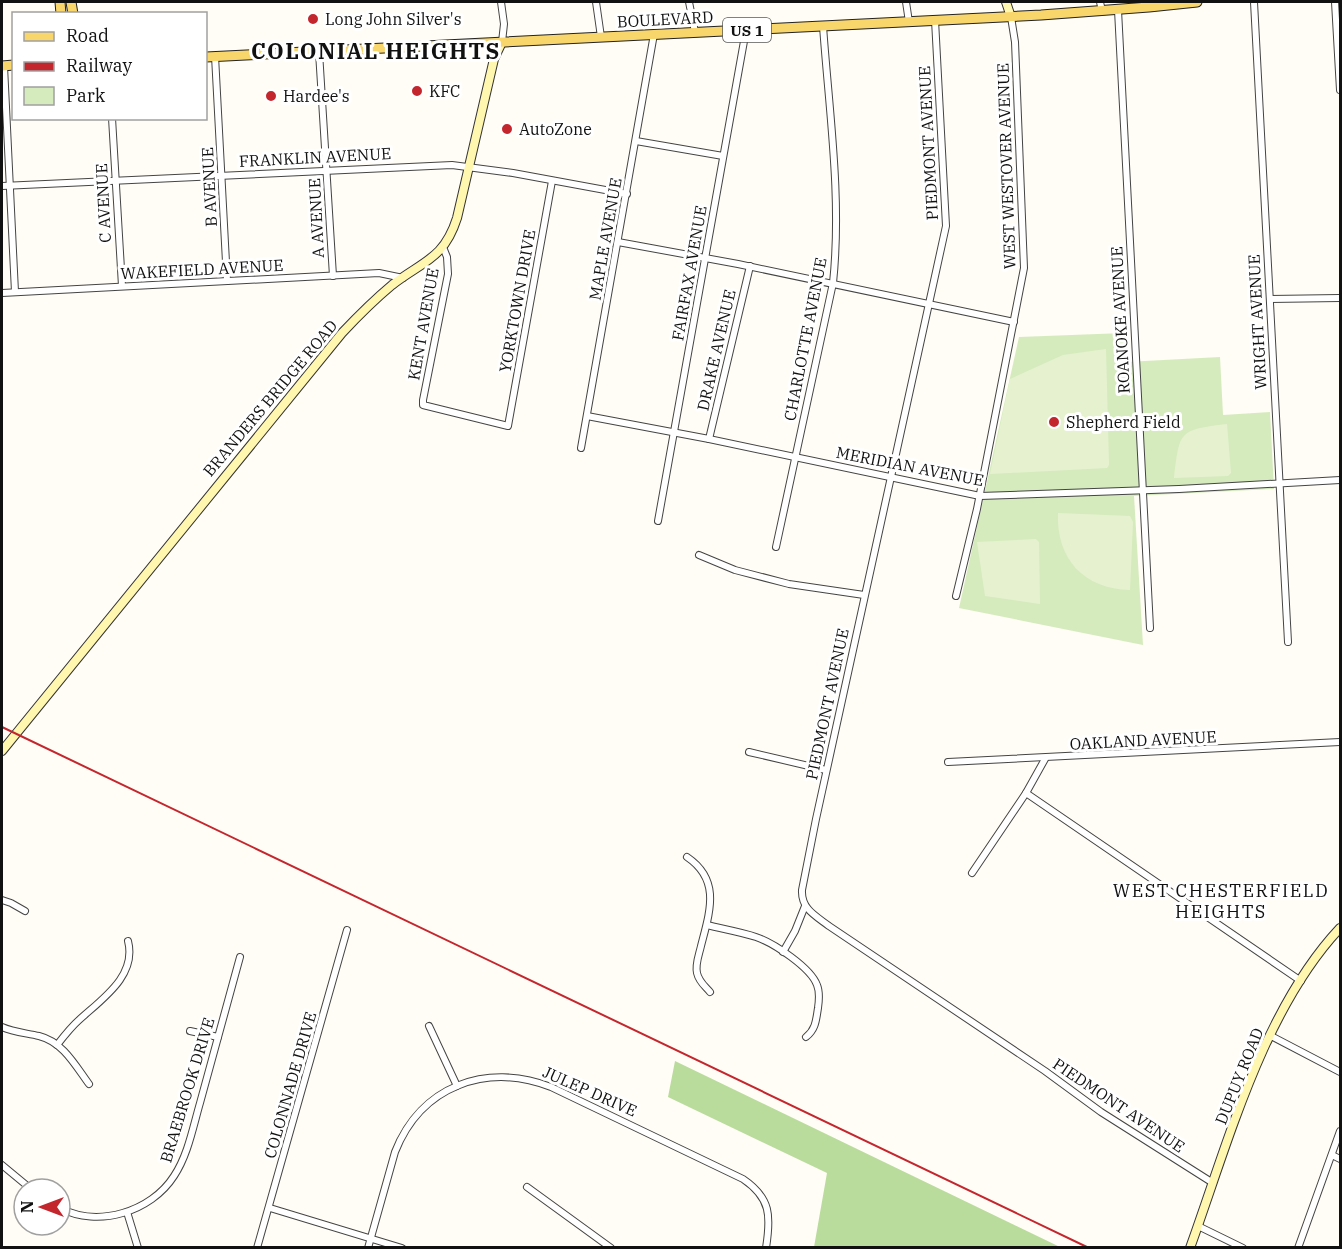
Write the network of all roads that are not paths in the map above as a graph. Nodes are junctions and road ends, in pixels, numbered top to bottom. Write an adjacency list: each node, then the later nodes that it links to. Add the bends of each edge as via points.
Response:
1 (501, 2): 19 (street)
2 (596, 2): 18 (street)
3 (689, 2): 16 (street)
4 (906, 2): 13 (street)
5 (1006, 2): 11 (street)
6 (1196, 2): 10 (main road, BOULEVARD / US 1)
7 (1254, 2): 45 (street, WRIGHT AVENUE)
8 (1335, 2): 23 (street)
9 (1101, 6): 10 (main road, BOULEVARD / US 1); 11 (main road, BOULEVARD / US 1)
10 (1118, 10): 58 (street, ROANOKE AVENUE)
11 (1011, 16): 12 (main road, BOULEVARD / US 1); 48 (street, WEST WESTOVER AVENUE, via 1025,259)
12 (935, 21): 13 (main road, BOULEVARD / US 1); 47 (street, PIEDMONT AVENUE, via 947,213)
13 (909, 22): 14 (main road, BOULEVARD / US 1)
14 (823, 26): 15 (main road, BOULEVARD / US 1); 41 (street, CHARLOTTE AVENUE, via 837,246)
15 (746, 30): 16 (main road, BOULEVARD / US 1); 26 (street, FAIRFAX AVENUE)
16 (695, 32): 17 (main road, BOULEVARD / US 1)
17 (654, 34): 18 (main road, BOULEVARD / US 1); 25 (street, MAPLE AVENUE)
18 (601, 38): 19 (main road, BOULEVARD / US 1)
19 (502, 42): 20 (main road, BOULEVARD / US 1); 27 (street, BRANDERS BRIDGE ROAD, via 494,59)
20 (319, 52): 21 (main road, BOULEVARD / US 1); 28 (street, A AVENUE)
21 (210, 57): 29 (street, B AVENUE)
22 (6, 66): 32 (street)
23 (1341, 90)
24 (112, 120): 30 (street, C AVENUE)
25 (636, 141): 26 (street); 33 (street, MAPLE AVENUE)
26 (723, 156): 36 (street, FAIRFAX AVENUE)
27 (469, 166): 28 (street, FRANKLIN AVENUE); 31 (street, FRANKLIN AVENUE); 35 (street, BRANDERS BRIDGE ROAD, via 457,218)
28 (327, 170): 29 (street, FRANKLIN AVENUE); 38 (street, A AVENUE)
29 (222, 175): 30 (street, FRANKLIN AVENUE); 40 (street, B AVENUE)
30 (115, 181): 32 (street, FRANKLIN AVENUE); 42 (street, C AVENUE)
31 (552, 181): 33 (street, FRANKLIN AVENUE); 49 (street, YORKTOWN DRIVE, via 508,426)
32 (5, 186): 44 (street)
33 (627, 194): 34 (street, MAPLE AVENUE)
34 (618, 242): 36 (street); 50 (street, MAPLE AVENUE)
35 (443, 247): 39 (street, BRANDERS BRIDGE ROAD); 49 (street, KENT AVENUE, via 448,274)
36 (705, 258): 37 (street); 51 (street, FAIRFAX AVENUE)
37 (750, 266): 41 (street); 52 (street, DRAKE AVENUE)
38 (333, 276): 39 (street, WAKEFIELD AVENUE, via 387,274); 40 (street, WAKEFIELD AVENUE)
39 (403, 278): 68 (street, BRANDERS BRIDGE ROAD, via 357,316)
40 (227, 281): 42 (street, WAKEFIELD AVENUE)
41 (833, 283): 47 (street); 54 (street, CHARLOTTE AVENUE)
42 (122, 286): 44 (street, WAKEFIELD AVENUE)
43 (2, 292): 44 (street, WAKEFIELD AVENUE)
44 (15, 292)
45 (1270, 298): 46 (street); 57 (street, WRIGHT AVENUE)
46 (1341, 298)
47 (930, 304): 48 (street); 55 (street, PIEDMONT AVENUE)
48 (1014, 322): 59 (street, WEST WESTOVER AVENUE)
49 (423, 405)
50 (587, 416): 51 (street, MERIDIAN AVENUE); 53 (street, MAPLE AVENUE)
51 (674, 433): 52 (street, MERIDIAN AVENUE); 60 (street, FAIRFAX AVENUE)
52 (709, 439): 54 (street, MERIDIAN AVENUE)
53 (581, 448)
54 (796, 457): 55 (street, MERIDIAN AVENUE); 61 (street, CHARLOTTE AVENUE)
55 (891, 478): 59 (street, MERIDIAN AVENUE); 63 (street, PIEDMONT AVENUE)
56 (1341, 480): 57 (street, MERIDIAN AVENUE)
57 (1279, 483): 58 (street, MERIDIAN AVENUE); 66 (street, WRIGHT AVENUE)
58 (1143, 490): 59 (street, MERIDIAN AVENUE); 65 (street, ROANOKE AVENUE)
59 (980, 496): 64 (street, WEST WESTOVER AVENUE)
60 (658, 521)
61 (776, 548)
62 (699, 555): 63 (street, via 735,570 789,584)
63 (864, 595): 72 (street, PIEDMONT AVENUE)
64 (957, 596)
65 (1150, 628)
66 (1288, 642)
67 (1341, 742): 70 (street, OAKLAND AVENUE)
68 (2, 750)
69 (749, 752): 72 (street)
70 (1046, 759): 71 (street, OAKLAND AVENUE); 73 (street)
71 (948, 762)
72 (826, 770): 77 (street, PIEDMONT AVENUE, via 802,890)
73 (1026, 793): 75 (street); 85 (street)
74 (687, 857): 79 (street, via 710,883)
75 (972, 873)
76 (2, 900): 78 (street)
77 (805, 906): 83 (street); 102 (street, PIEDMONT AVENUE, via 1101,1112)
78 (25, 910)
79 (707, 925): 83 (street, via 756,937); 86 (street, via 696,966 699,981)
80 (1341, 928): 85 (street, DUPUY ROAD)
81 (347, 930): 104 (street, COLONNADE DRIVE)
82 (128, 940): 93 (street, via 130,959 126,972)
83 (783, 952): 92 (street, via 808,971 818,987 815,1026)
84 (240, 957): 91 (street, BRAEBROOK DRIVE)
85 (1301, 981): 90 (street, DUPUY ROAD)
86 (710, 992)
87 (429, 1026): 96 (street)
88 (2, 1027): 93 (street, via 40,1036)
89 (190, 1031): 91 (street)
90 (1271, 1036): 94 (street); 102 (street, DUPUY ROAD, via 1251,1078)
91 (218, 1037): 106 (street, BRAEBROOK DRIVE, via 179,1168 159,1192)
92 (806, 1037)
93 (57, 1045): 95 (street)
94 (1341, 1072)
95 (89, 1084)
96 (457, 1086): 108 (street, JULEP DRIVE, via 428,1104 400,1141); 114 (street, JULEP DRIVE, via 494,1076 537,1081 743,1179 767,1205)
97 (1341, 1131): 98 (street)
98 (1332, 1155): 99 (street); 117 (street)
99 (1341, 1159)
100 (2, 1166): 101 (street)
101 (16, 1177)
102 (1213, 1183): 107 (street, DUPUY ROAD)
103 (527, 1187): 113 (street)
104 (270, 1208): 108 (street); 110 (street, COLONNADE DRIVE)
105 (72, 1212): 106 (street, BRAEBROOK DRIVE, via 86,1216)
106 (127, 1212): 109 (street)
107 (1198, 1226): 115 (street, DUPUY ROAD); 116 (street)
108 (371, 1238): 111 (street, JULEP DRIVE); 112 (street)
109 (138, 1248)
110 (258, 1248)
111 (369, 1248)
112 (402, 1248)
113 (611, 1248)
114 (766, 1248)
115 (1190, 1248)
116 (1243, 1248)
117 (1298, 1248)

